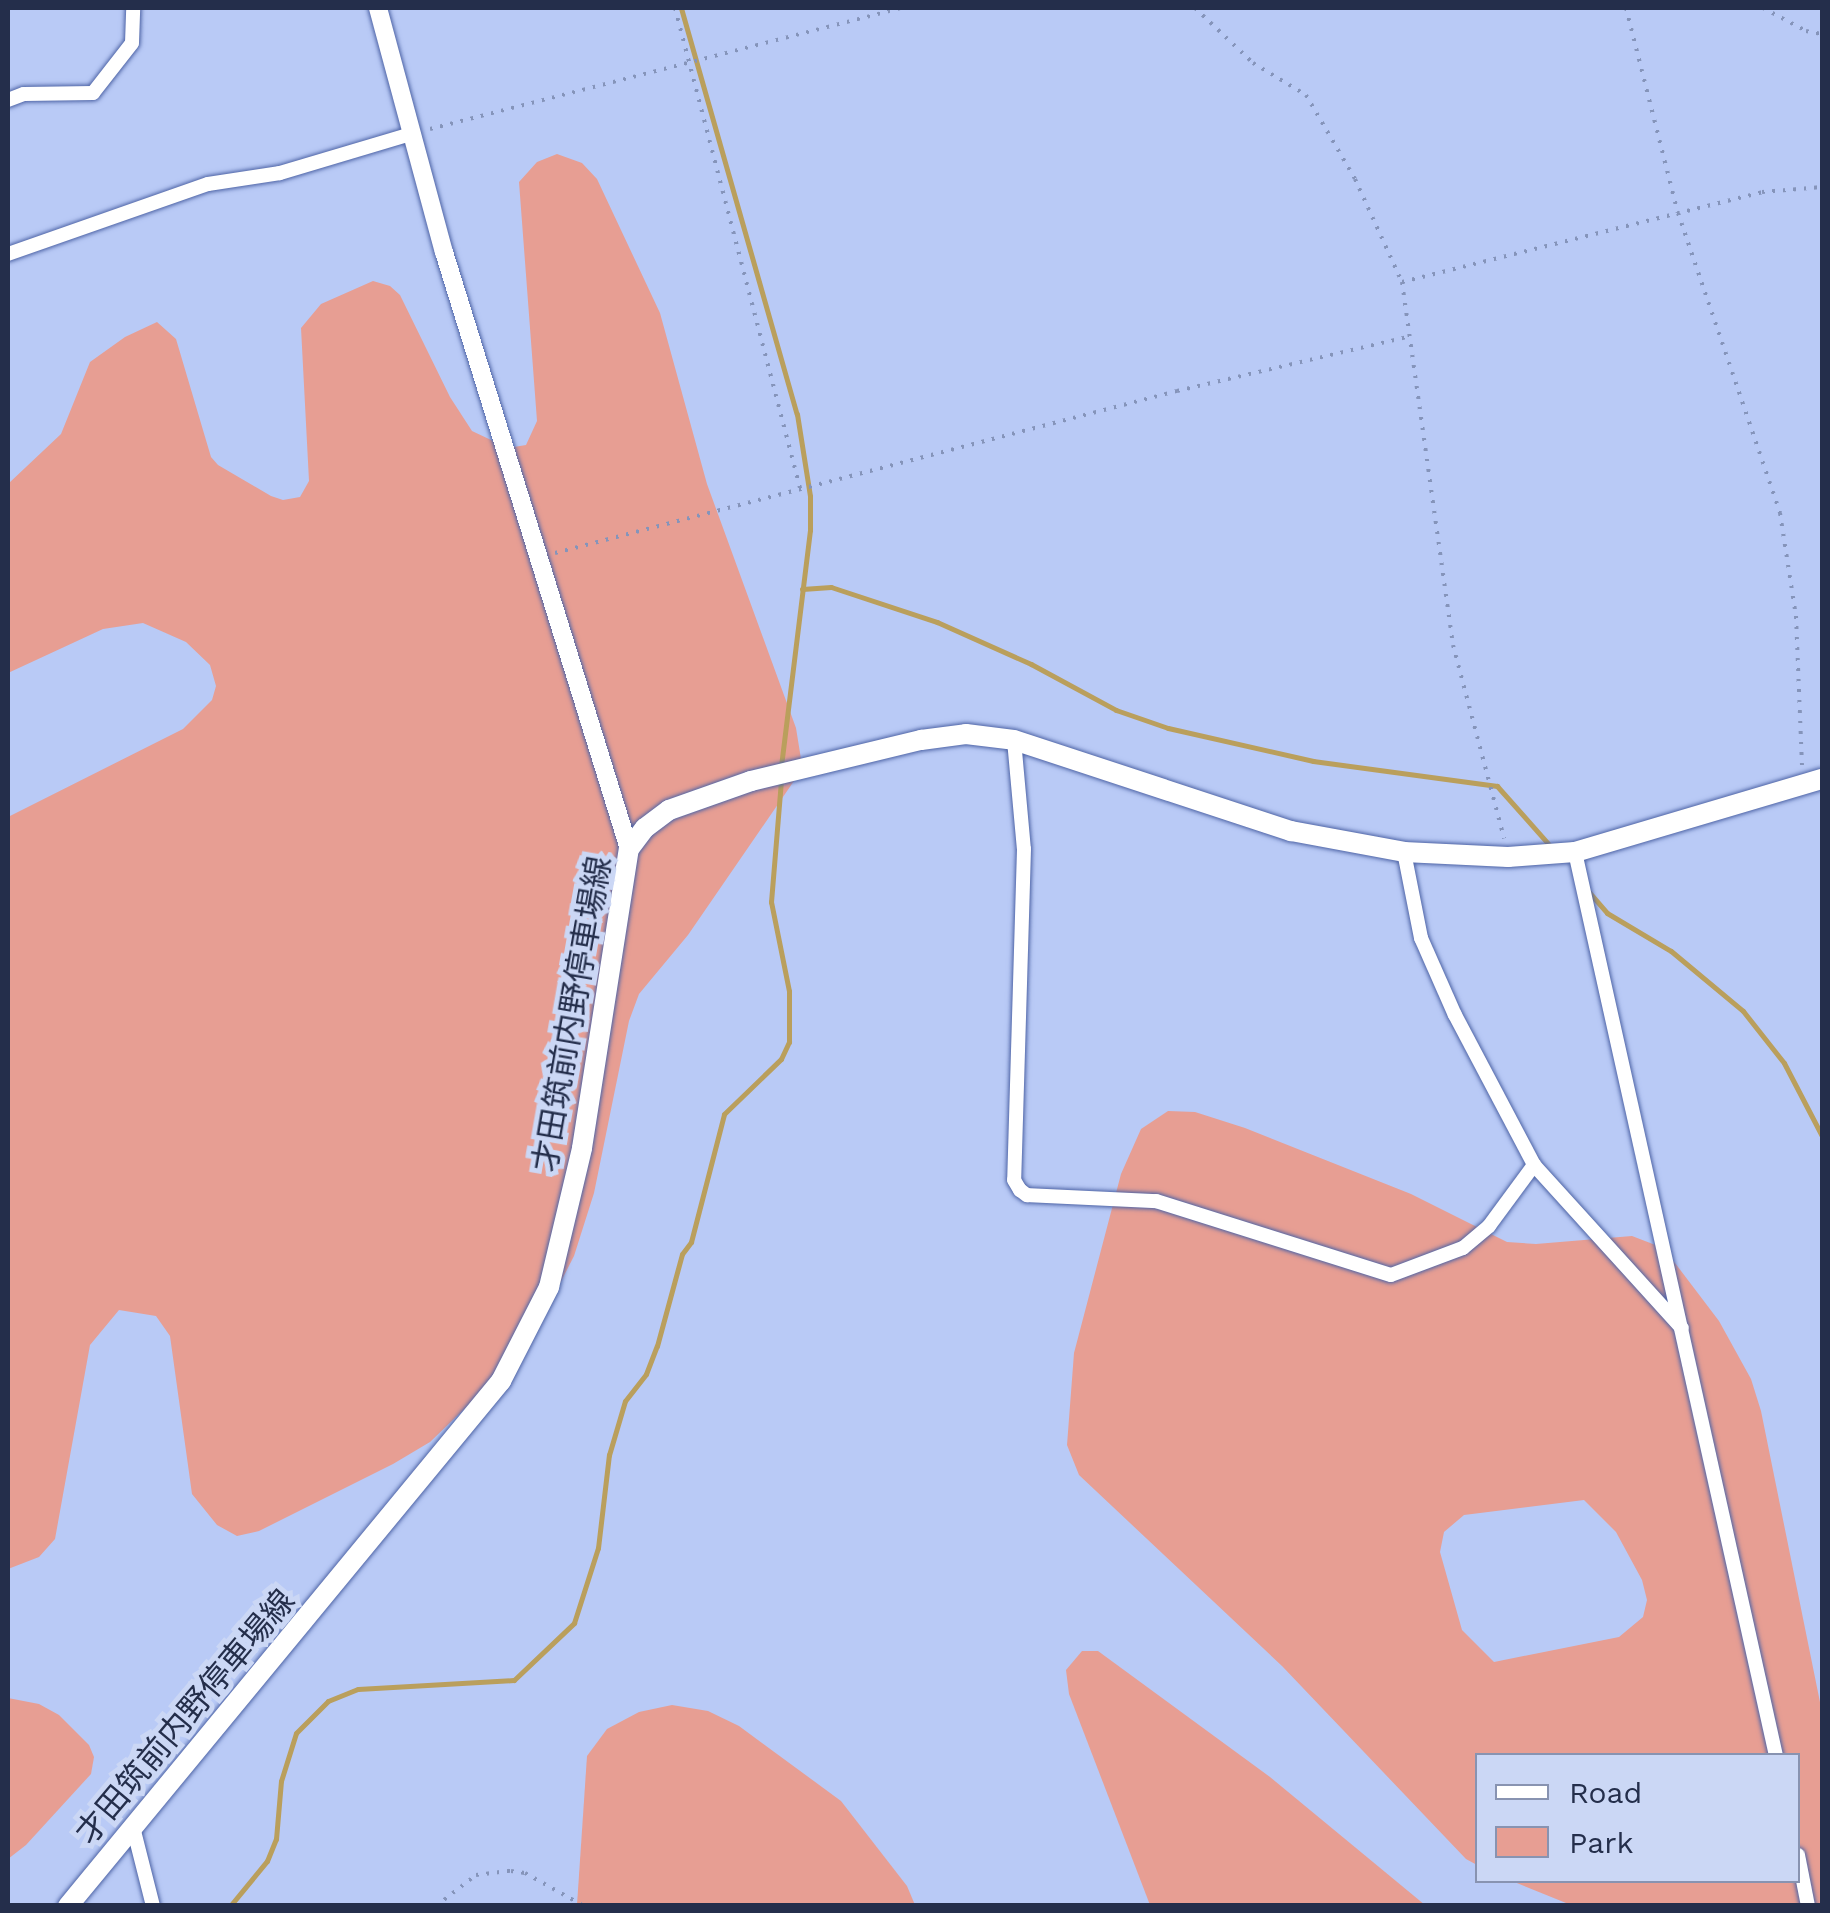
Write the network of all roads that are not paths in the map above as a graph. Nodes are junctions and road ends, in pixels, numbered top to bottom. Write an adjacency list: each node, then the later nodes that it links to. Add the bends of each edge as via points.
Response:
1 (134, 8): 3 (street, via 132,43 93,93)
2 (378, 8): 4 (street)
3 (8, 100)
4 (411, 134): 5 (street, via 280,173 208,184); 8 (street)
5 (8, 254)
6 (1014, 740): 8 (main road, 才田筑前内野停車場線, via 966,734 921,740 752,781 669,810); 9 (main road, 才田筑前内野停車場線, via 1291,831); 11 (street, via 1024,849 1014,1180 1020,1190 1156,1201 1391,1275 1463,1248)
7 (1812, 782): 10 (main road, 才田筑前内野停車場線)
8 (629, 849): 14 (main road, 才田筑前内野停車場線, via 582,1148 549,1287 501,1381 473,1418)
9 (1404, 852): 10 (main road, 才田筑前内野停車場線); 11 (street, via 1421,938)
10 (1575, 852): 12 (street)
11 (1534, 1165): 12 (street)
12 (1682, 1329): 13 (street)
13 (1775, 1753)
14 (133, 1827): 16 (main road, 才田筑前内野停車場線); 17 (street)
15 (1800, 1866): 18 (street)
16 (68, 1906)
17 (154, 1906)
18 (1808, 1906)

